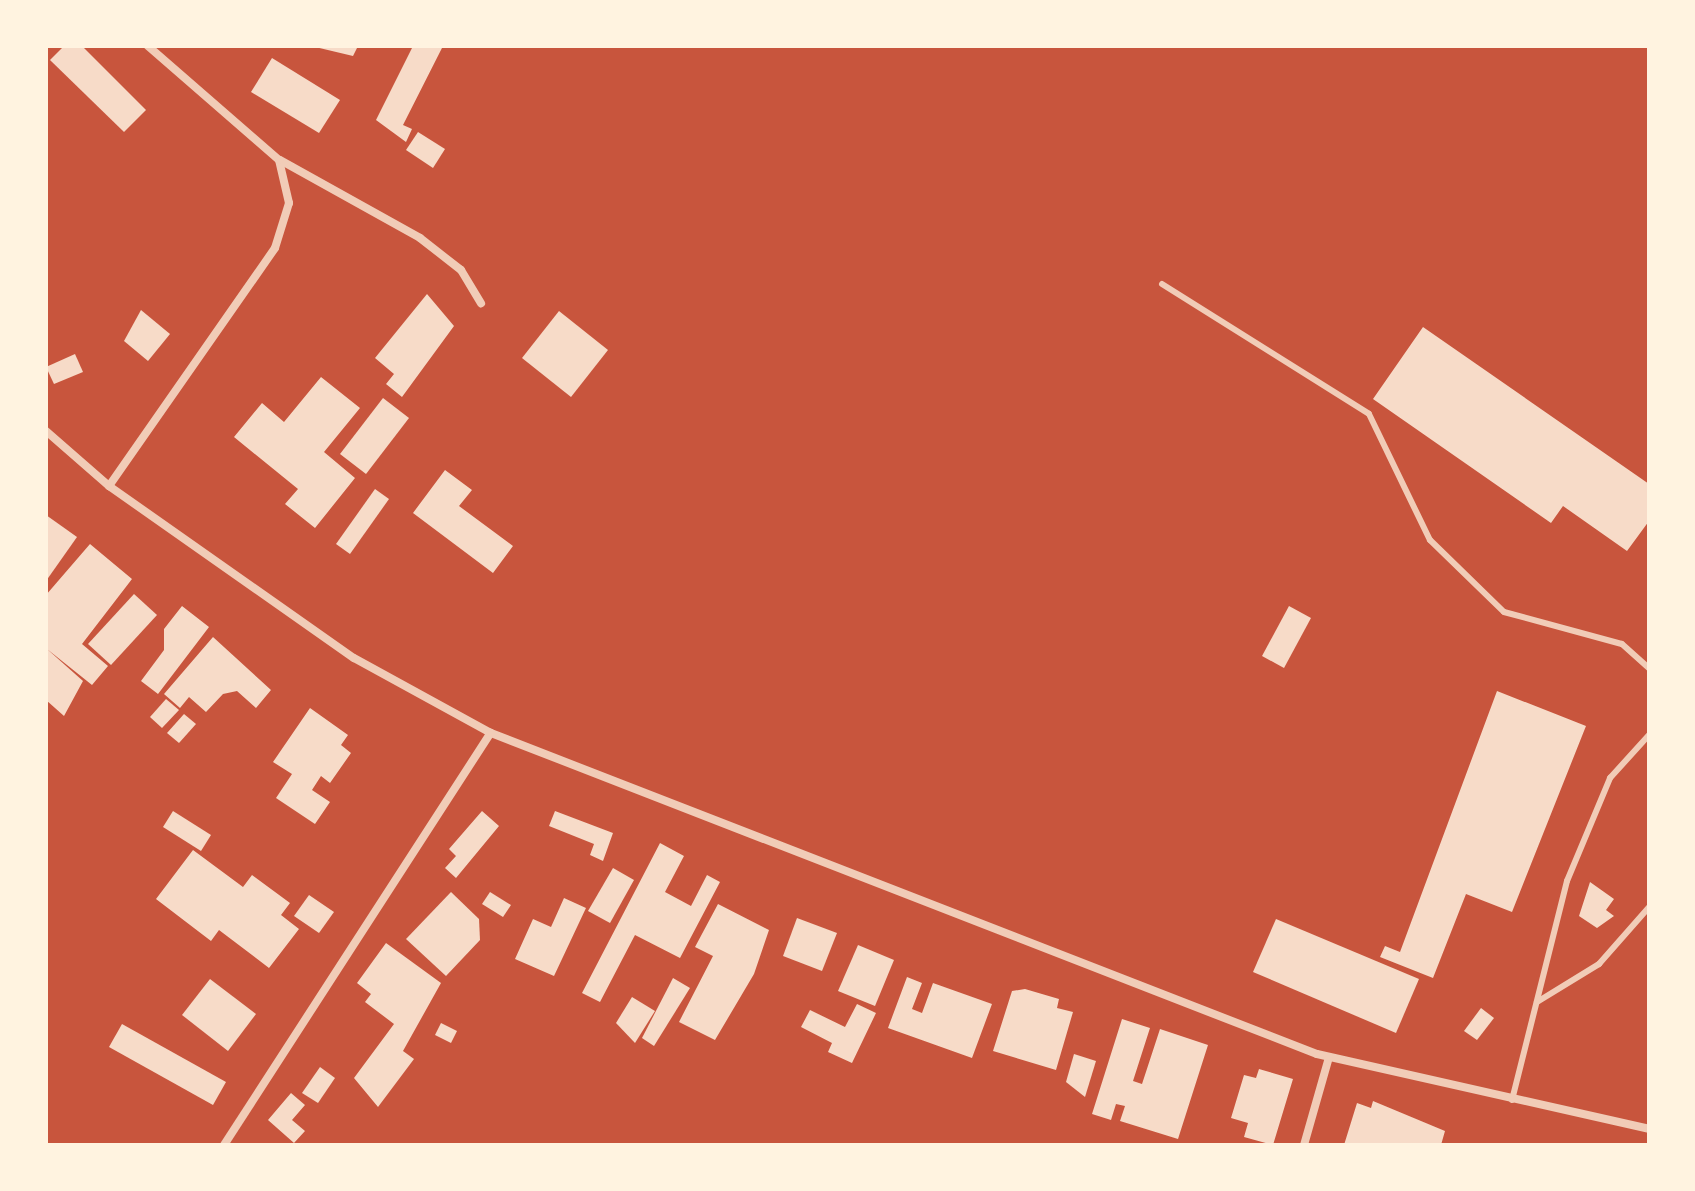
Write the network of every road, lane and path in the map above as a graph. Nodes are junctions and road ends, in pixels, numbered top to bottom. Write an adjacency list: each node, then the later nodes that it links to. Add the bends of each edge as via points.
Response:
1 (148, 46): 2 (street)
2 (279, 160): 4 (street, via 420,238 461,270); 6 (street, via 289,203 275,248)
3 (1162, 284): 7 (lane, via 1369,414 1430,540 1504,612 1622,644)
4 (481, 303)
5 (46, 431): 6 (street)
6 (109, 486): 8 (street, via 354,658)
7 (1649, 668)
8 (491, 733): 12 (street); 15 (street)
9 (1649, 735): 11 (lane, via 1610,778 1591,822 1567,881)
10 (1649, 907): 11 (lane, via 1599,964)
11 (1537, 1002): 13 (lane)
12 (1329, 1057): 13 (street); 16 (street)
13 (1512, 1100): 14 (street)
14 (1649, 1129)
15 (224, 1145)
16 (1304, 1145)

